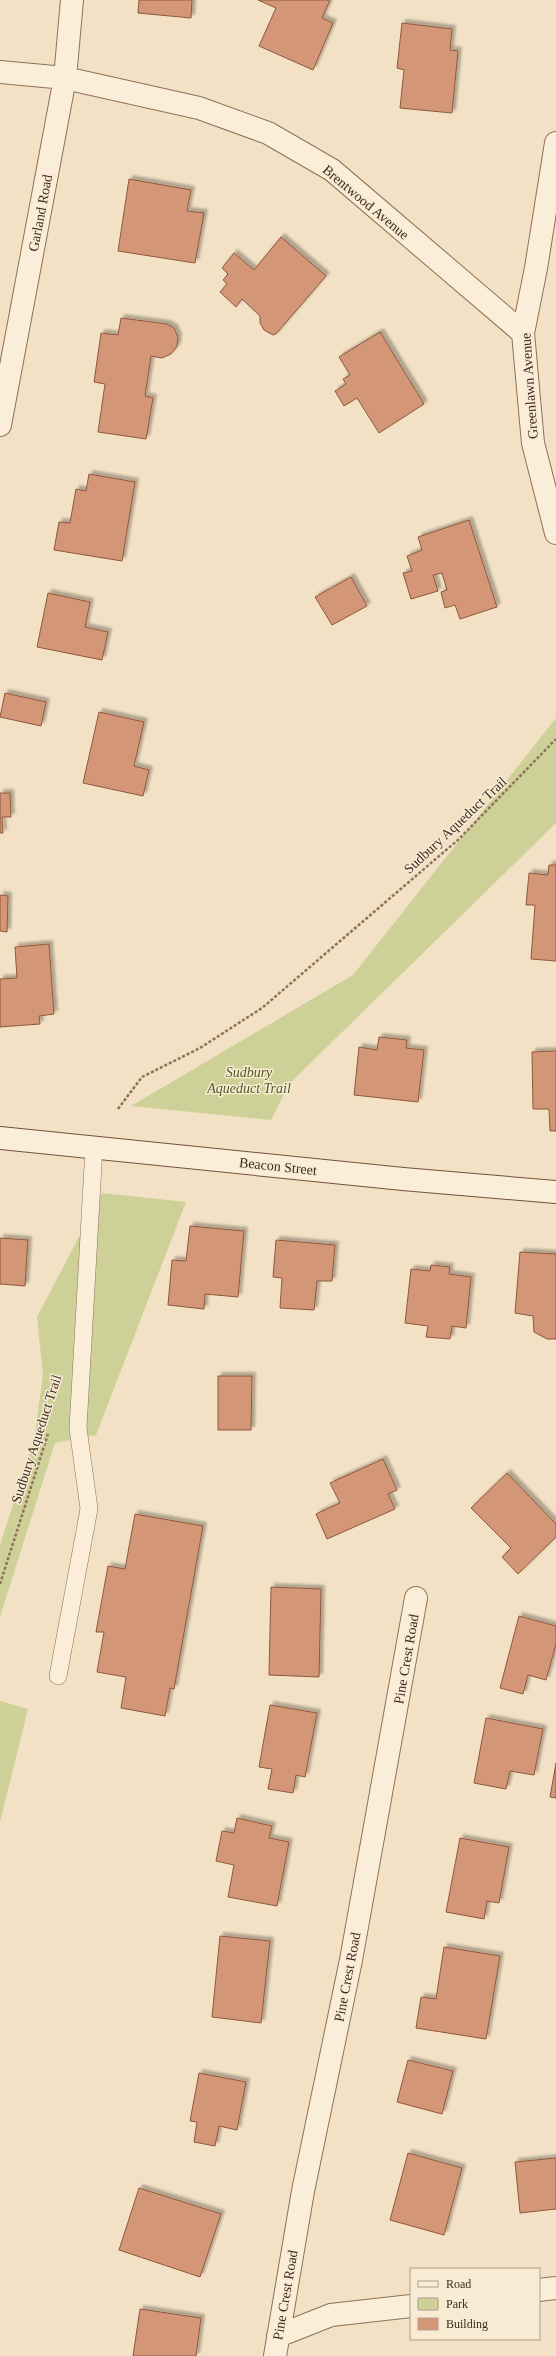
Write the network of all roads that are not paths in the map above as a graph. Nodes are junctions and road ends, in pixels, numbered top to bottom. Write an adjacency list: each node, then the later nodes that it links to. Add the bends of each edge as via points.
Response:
1 (72, 0): 3 (street, Garland Road)
2 (0, 72): 3 (street, Brentwood Avenue)
3 (65, 78): 5 (street, Brentwood Avenue, via 199,108 268,133 332,170); 6 (street, Garland Road)
4 (556, 149): 5 (street, Greenlawn Avenue)
5 (523, 334): 7 (street, Greenlawn Avenue, via 533,443)
6 (0, 425)
7 (556, 533)
8 (0, 1138): 9 (street, Beacon Street)
9 (94, 1148): 10 (street, Beacon Street); 12 (lane, via 78,1428 89,1509)
10 (556, 1192)
11 (416, 1598): 16 (street, Pine Crest Road, via 351,1960 303,2191)
12 (58, 1676)
13 (556, 2288): 14 (street)
14 (540, 2290)
15 (410, 2306): 16 (street, via 331,2315)
16 (276, 2346)

